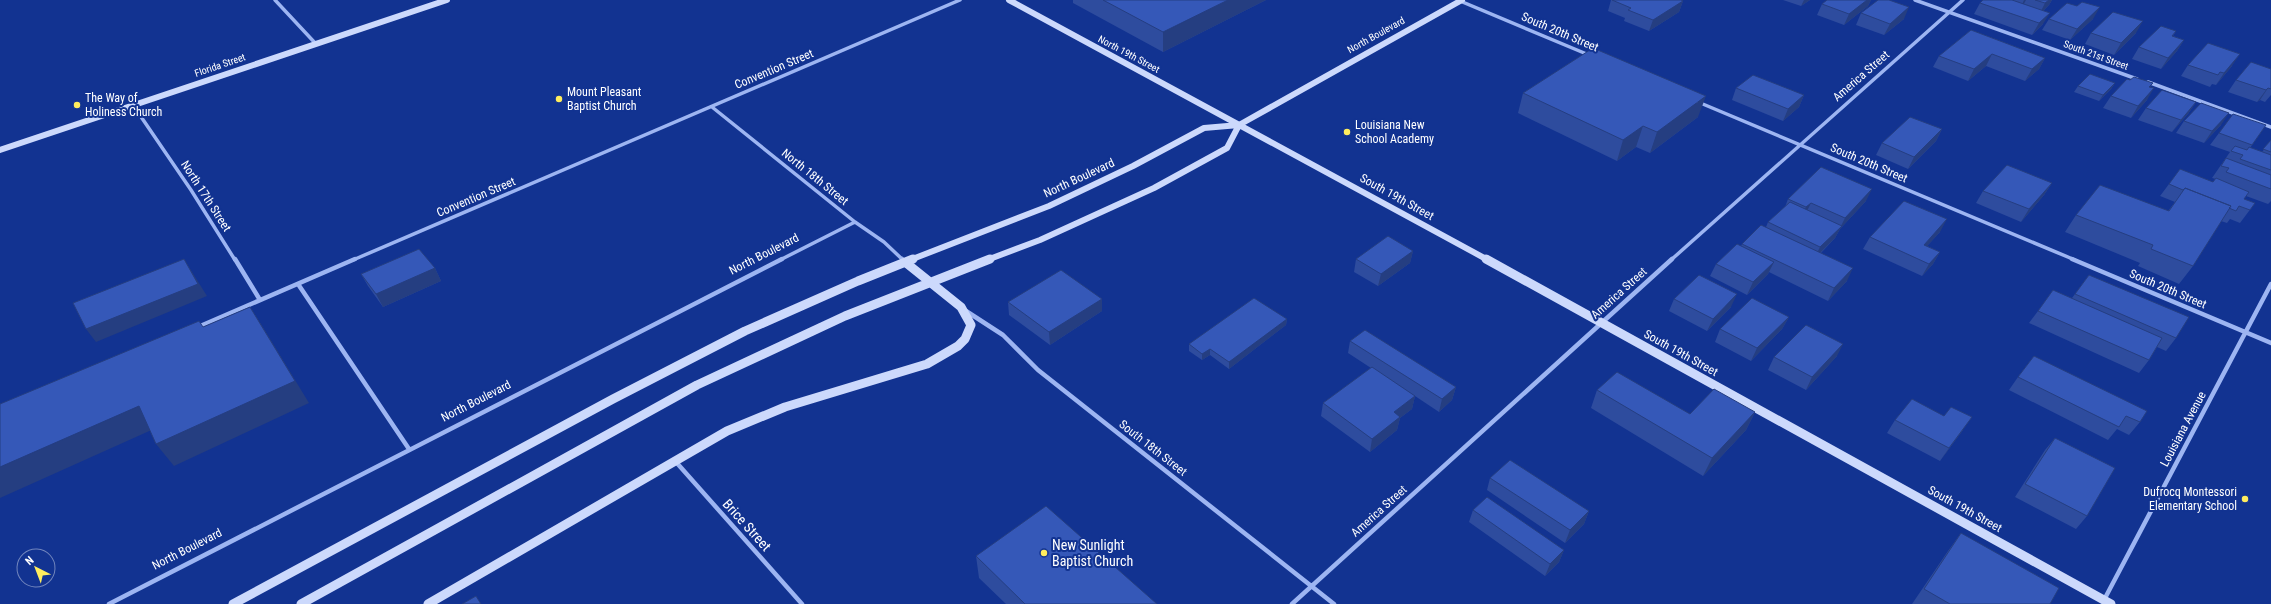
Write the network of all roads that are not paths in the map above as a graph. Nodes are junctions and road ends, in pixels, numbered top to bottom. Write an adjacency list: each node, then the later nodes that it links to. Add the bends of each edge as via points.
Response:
1 (275, 0): 9 (street)
2 (447, 0): 9 (street, Florida Street)
3 (960, 0): 13 (street, Convention Street)
4 (1009, 0): 14 (street, North 19th Street)
5 (1461, 0): 10 (street, South 20th Street); 14 (street, North Boulevard)
6 (1915, 0): 8 (street, South 21st Street)
7 (1963, 0): 8 (street, America Street)
8 (1950, 12): 15 (street, South 21st Street); 16 (street, America Street)
9 (316, 44): 12 (street, Florida Street)
10 (1591, 56)
11 (1691, 99): 16 (street, South 20th Street)
12 (133, 105): 17 (street, Florida Street); 23 (street, North 17th Street, via 191,190)
13 (712, 107): 18 (street, North 18th Street); 21 (street, Convention Street)
14 (1239, 125): 19 (street, North Boulevard, via 1204,128 1056,203); 20 (street, via 1227,148 1154,188 1040,240); 25 (street, South 19th Street)
15 (2271, 126)
16 (1799, 144): 25 (street, America Street); 27 (street, South 20th Street)
17 (0, 150)
18 (855, 222): 19 (street, North 18th Street, via 884,242); 29 (street, North Boulevard)
19 (905, 262): 20 (street); 34 (street, North Boulevard, via 738,335 613,399)
20 (930, 283): 24 (street); 35 (street, via 803,335 697,386)
21 (298, 284): 23 (street, Convention Street); 29 (street)
22 (2271, 284): 27 (street, Louisiana Avenue)
23 (260, 300): 26 (street, Convention Street)
24 (961, 307): 30 (street, via 971,325 965,339 951,351 927,364 752,419); 31 (street, South 18th Street, via 1002,335 1038,370)
25 (1600, 324): 31 (street, America Street); 32 (street, South 19th Street)
26 (192, 330)
27 (2246, 332): 28 (street, South 20th Street); 32 (street, Louisiana Avenue)
28 (2271, 343)
29 (409, 449): 33 (street, North Boulevard)
30 (675, 462): 36 (street); 37 (street, Brice Street)
31 (1312, 586): 38 (street, America Street); 39 (street, South 18th Street)
32 (2105, 603)
33 (109, 604)
34 (233, 604)
35 (301, 604)
36 (428, 604)
37 (802, 604)
38 (1292, 604)
39 (1334, 604)

